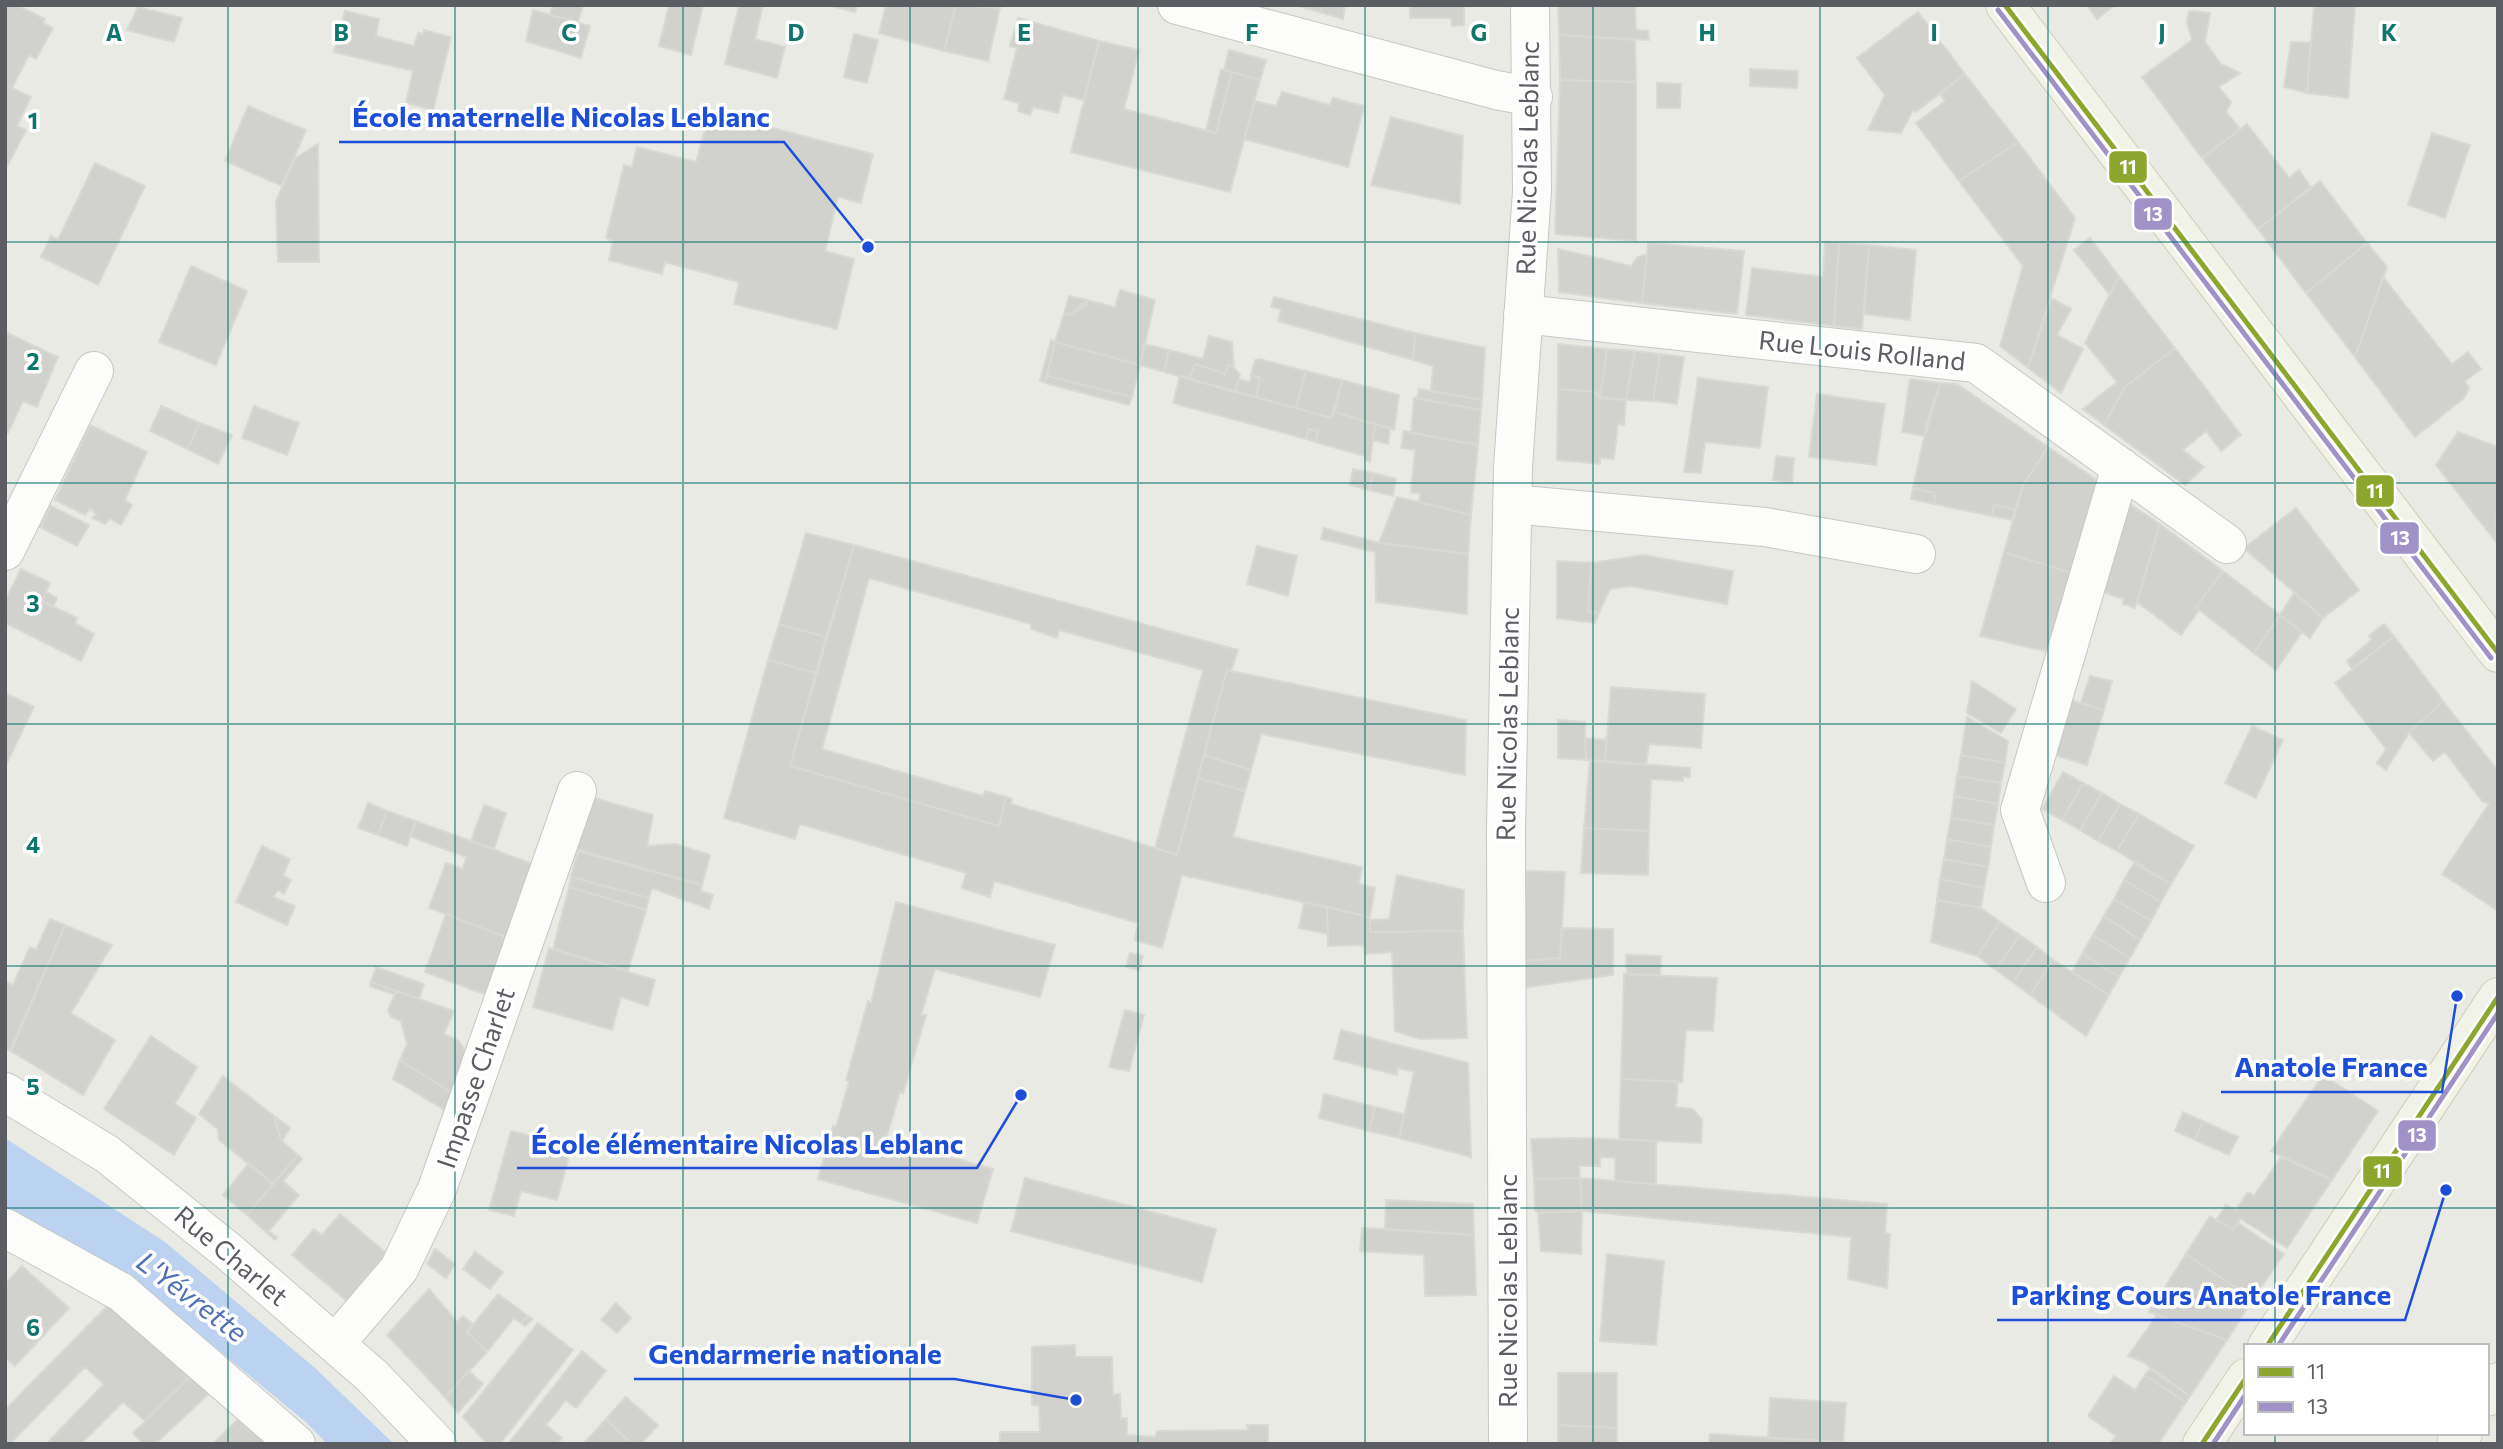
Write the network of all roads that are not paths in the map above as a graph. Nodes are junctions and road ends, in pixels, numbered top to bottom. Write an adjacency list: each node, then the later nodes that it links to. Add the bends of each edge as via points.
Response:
1 (1177, 5): 4 (street)
2 (1531, 5): 4 (street, Rue Nicolas Leblanc)
3 (2005, 5): 12 (main road)
4 (1533, 97): 5 (street, Rue Nicolas Leblanc)
5 (1523, 314): 7 (street, Rue Louis Rolland, via 1976,363); 8 (street, Rue Nicolas Leblanc)
6 (94, 371): 10 (street)
7 (2121, 467): 9 (street, Rue Louis Rolland); 14 (street, via 2020,810)
8 (1512, 505): 11 (street, via 1766,527); 23 (street, Rue Nicolas Leblanc, via 1506,830)
9 (2227, 544)
10 (5, 551)
11 (1916, 554)
12 (2498, 653)
13 (577, 792): 18 (street, Impasse Charlet, via 437,1189 398,1269)
14 (2046, 883)
15 (2498, 997): 19 (main road)
16 (5, 1092): 18 (street, Rue Charlet, via 107,1154)
17 (5, 1228): 21 (street, via 121,1293)
18 (335, 1344): 22 (street, Rue Charlet)
19 (2268, 1344)
20 (2244, 1381): 24 (main road)
21 (296, 1444)
22 (437, 1444)
23 (1508, 1444)
24 (2202, 1444)

